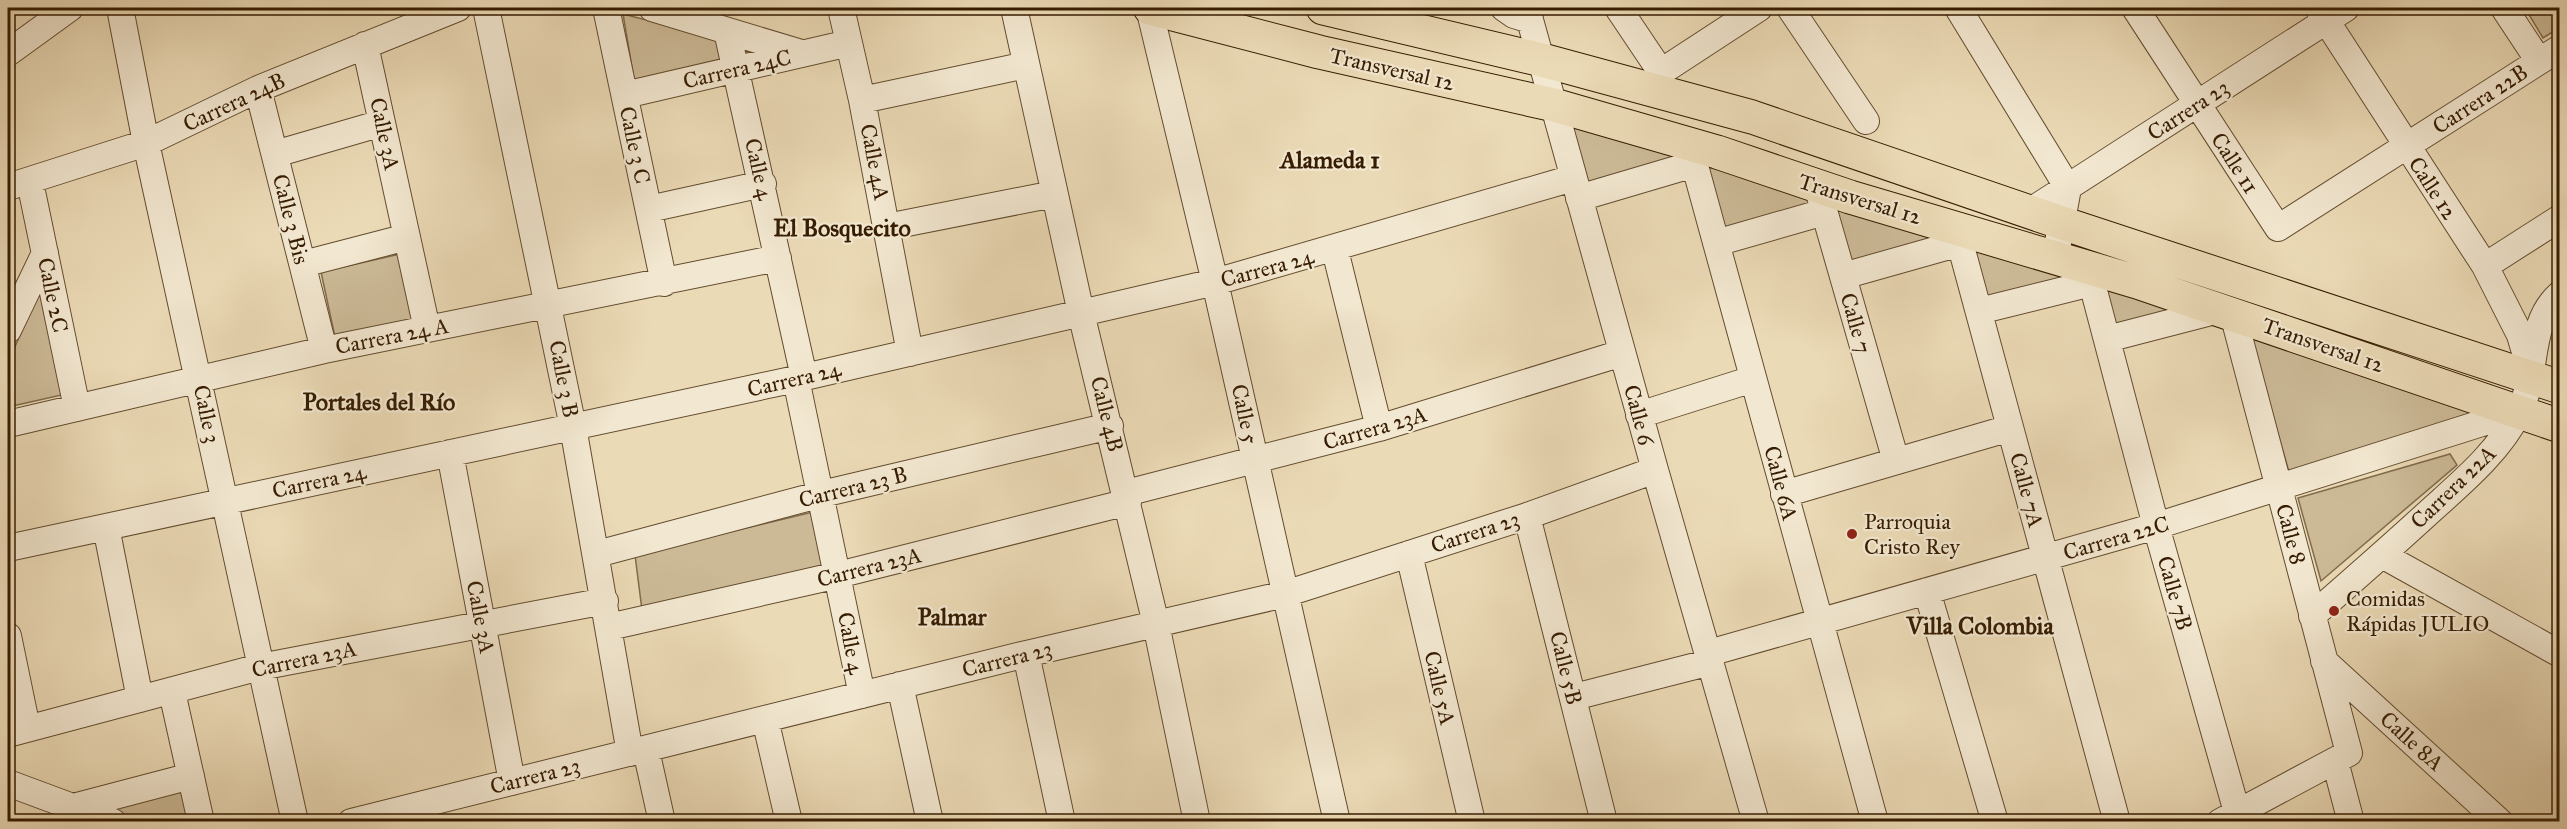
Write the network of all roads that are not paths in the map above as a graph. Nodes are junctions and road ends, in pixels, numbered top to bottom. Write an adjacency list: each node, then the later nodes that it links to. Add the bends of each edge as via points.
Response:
1 (69, 8): 22 (street); 25 (street)
2 (120, 8): 38 (street, Calle 3)
3 (458, 8): 24 (street, Carrera 24B)
4 (486, 8): 68 (street, Calle 3 B)
5 (606, 8): 32 (street, Calle 3 C)
6 (652, 8): 21 (street)
7 (841, 8): 23 (street, Calle 4A)
8 (1014, 8): 29 (street, Calle 4B)
9 (1150, 8): 35 (main road, Transversal 12, via 1319,52); 65 (street, Calle 5)
10 (1323, 8): 19 (main road, Transversal 12)
11 (1504, 8): 20 (street, via 1514,15)
12 (1618, 8): 13 (street, via 1661,72)
13 (1759, 8)
14 (1790, 8): 36 (street)
15 (1958, 8): 45 (street)
16 (2135, 8): 34 (street, Calle 11)
17 (2504, 8): 27 (street)
18 (2330, 12): 34 (street, Carrera 23); 39 (street, Calle 12)
19 (1364, 13): 28 (main road, Transversal 12)
20 (1530, 14): 28 (street, Calle 6)
21 (727, 31): 26 (street); 30 (street, Calle 4)
22 (8, 32)
23 (849, 43): 26 (street, Carrera 24C); 33 (street, Calle 4A)
24 (365, 45): 31 (street, Carrera 24B); 37 (street, Calle 3A)
25 (8, 53)
26 (803, 54): 30 (street, Carrera 24C)
27 (2549, 55): 39 (street, Carrera 22B)
28 (1542, 60): 35 (street, Calle 6); 49 (main road, Transversal 12, via 1752,117)
29 (1026, 65): 33 (street); 46 (street, Calle 4B)
30 (736, 69): 32 (street, Carrera 24C); 43 (street, Calle 4)
31 (258, 89): 38 (street, Carrera 24B); 40 (street, Calle 3 Bis)
32 (625, 95): 48 (street, Calle 3 C)
33 (862, 100): 52 (street, Calle 4A)
34 (2197, 104): 45 (street, Carrera 23); 53 (street, Calle 11)
35 (1554, 105): 41 (main road, Transversal 12); 44 (street, Calle 6)
36 (1866, 121)
37 (382, 123): 40 (street); 55 (street, Calle 3A)
38 (146, 143): 42 (street, Carrera 24B); 79 (street, Calle 3)
39 (2406, 147): 53 (street, Carrera 22B); 62 (street, Calle 12)
40 (275, 154): 61 (street, Calle 3 Bis)
41 (1691, 154): 44 (street, Carrera 24); 47 (main road, Transversal 12); 56 (street, Calle 6A)
42 (19, 184): 58 (street, Calle 2C)
43 (763, 184): 48 (street); 59 (street, Calle 4)
44 (1576, 188): 57 (street, Carrera 24); 77 (street, Calle 6)
45 (2068, 188): 49 (street, Carrera 23); 51 (street)
46 (1054, 194): 52 (street); 71 (street, Calle 4B)
47 (1821, 199): 54 (main road, Transversal 12); 56 (street); 63 (street, Calle 7)
48 (649, 209): 66 (street, Calle 3 C)
49 (2029, 212): 51 (main road, Transversal 12)
50 (2559, 218): 62 (street)
51 (2062, 223): 60 (street); 81 (main road, Transversal 12)
52 (887, 227): 76 (street, Calle 4A)
53 (2278, 228)
54 (1958, 236): 60 (main road, Transversal 12); 63 (street); 69 (street, Calle 7A)
55 (407, 237): 61 (street); 72 (street, Calle 3A)
56 (1716, 243): 80 (street, Calle 6A)
57 (1335, 250): 65 (street, Carrera 24); 89 (street)
58 (45, 253): 73 (street); 82 (street, Calle 2C)
59 (778, 258): 66 (street, Carrera 24 A); 78 (street, Calle 4)
60 (2055, 259): 64 (main road, Transversal 12)
61 (303, 264): 75 (street, Calle 3 Bis)
62 (2485, 266): 81 (street, Calle 12)
63 (1843, 276): 92 (street, Calle 7)
64 (2090, 276): 69 (street); 70 (main road, Transversal 12); 74 (street, Calle 7B)
65 (1215, 282): 71 (street, Carrera 24); 93 (street, Calle 5)
66 (664, 283): 68 (street, Carrera 24 A)
67 (2559, 294): 81 (street, Carrera 22A, via 2545,310 2537,336)
68 (549, 306): 72 (street, Carrera 24 A); 88 (street, Calle 3 B)
69 (1978, 311): 90 (street, Calle 7A)
70 (2226, 312): 74 (street); 83 (main road, Transversal 12); 95 (street, Calle 8)
71 (1081, 313): 76 (street, Carrera 24); 86 (street, Calle 4B)
72 (427, 329): 75 (street, Carrera 24 A)
73 (8, 330)
74 (2107, 339): 101 (street, Calle 7B)
75 (324, 350): 79 (street, Carrera 24 A)
76 (910, 352): 78 (street, Carrera 24)
77 (1622, 353): 84 (street, Calle 6); 89 (street, Carrera 23A)
78 (800, 378): 88 (street, Carrera 24); 96 (street, Calle 4)
79 (200, 379): 82 (street, Carrera 24 A); 99 (street, Calle 3)
80 (1753, 379): 84 (street); 97 (street, Calle 6A)
81 (2546, 381): 83 (street, Carrera 22A)
82 (76, 408): 85 (street, Carrera 24 A)
83 (2520, 411): 87 (main road, Transversal 12); 95 (street, Carrera 22C); 106 (street, Carrera 22A, via 2490,455)
84 (1639, 415): 94 (street, Calle 6)
85 (8, 424)
86 (1110, 426): 96 (street, Carrera 23 B); 98 (street, Calle 4B)
87 (2559, 426)
88 (573, 427): 91 (street, Carrera 24); 104 (street, Calle 3 B)
89 (1379, 428): 93 (street, Carrera 23A)
90 (2010, 428): 92 (street); 107 (street, Calle 7A)
91 (450, 453): 99 (street, Carrera 24); 114 (street, Calle 3A)
92 (1896, 461): 97 (street)
93 (1255, 462): 98 (street, Carrera 23A); 110 (street, Calle 5)
94 (1655, 470): 100 (street, Carrera 23); 120 (street, Calle 6)
95 (2279, 489): 101 (street, Carrera 22C); 112 (street, Calle 8)
96 (822, 494): 104 (street, Carrera 23 B); 108 (street, Calle 4)
97 (1784, 494): 113 (street, Calle 6A)
98 (1127, 497): 108 (street, Carrera 23A); 115 (street, Calle 4B)
99 (226, 501): 102 (street, Carrera 24); 122 (street, Calle 3)
100 (1527, 516): 105 (street, Carrera 23); 126 (street, Calle 5B)
101 (2156, 526): 107 (street, Carrera 22C); 137 (street, Calle 7B)
102 (106, 527): 103 (street, Carrera 24); 127 (street)
103 (8, 548)
104 (597, 554): 111 (street, Calle 3 B)
105 (1408, 554): 110 (street, Carrera 23); 149 (street, Calle 5A)
106 (2382, 555): 112 (street, Carrera 22A); 119 (street)
107 (2045, 558): 109 (street, Carrera 22C); 153 (street, Calle 7A)
108 (837, 575): 116 (street, Carrera 23A); 125 (street, Calle 4)
109 (1927, 591): 113 (street, Carrera 22C); 152 (street)
110 (1285, 594): 115 (street, Carrera 23); 148 (street, Calle 5)
111 (605, 601): 114 (street, Carrera 23A); 116 (street, Calle 3 B)
112 (2313, 616): 121 (street, Calle 8)
113 (1820, 622): 120 (street, Carrera 22C); 151 (street, Calle 6A)
114 (482, 623): 122 (street, Carrera 23A); 133 (street, Calle 3A)
115 (1156, 624): 118 (street, Carrera 23); 147 (street, Calle 4B)
116 (609, 627): 130 (street, Calle 3 B)
117 (8, 636): 129 (street)
118 (1026, 654): 123 (street, Carrera 23); 146 (street)
119 (2559, 654)
120 (1710, 658): 126 (street, Carrera 22C); 138 (street, Calle 6)
121 (2324, 661): 131 (street, Calle 8); 155 (street, Calle 8A)
122 (260, 667): 124 (street, Carrera 23A); 141 (street, Calle 3)
123 (900, 685): 125 (street, Carrera 23); 145 (street, Calle 4)
124 (172, 692): 127 (street, Carrera 23A); 132 (street)
125 (862, 695): 128 (street, Carrera 23)
126 (1574, 697): 150 (street, Calle 5B)
127 (140, 699): 129 (street, Carrera 23A)
128 (765, 719): 130 (street, Carrera 23); 144 (street)
129 (17, 731)
130 (638, 752): 133 (street, Carrera 23); 143 (street, Calle 3 B)
131 (2342, 757): 137 (street); 154 (street, Calle 8)
132 (192, 780): 135 (street); 140 (street)
133 (512, 782): 136 (street, Carrera 23)
134 (8, 783): 135 (street)
135 (73, 807): 139 (street)
136 (420, 814): 142 (street, Carrera 23)
137 (2228, 817)
138 (1755, 821)
139 (113, 822)
140 (201, 822)
141 (295, 822)
142 (351, 822)
143 (662, 822)
144 (789, 822)
145 (930, 822)
146 (1062, 822)
147 (1197, 822)
148 (1336, 822)
149 (1472, 822)
150 (1604, 822)
151 (1875, 822)
152 (1995, 822)
153 (2117, 822)
154 (2350, 822)
155 (2500, 822)

